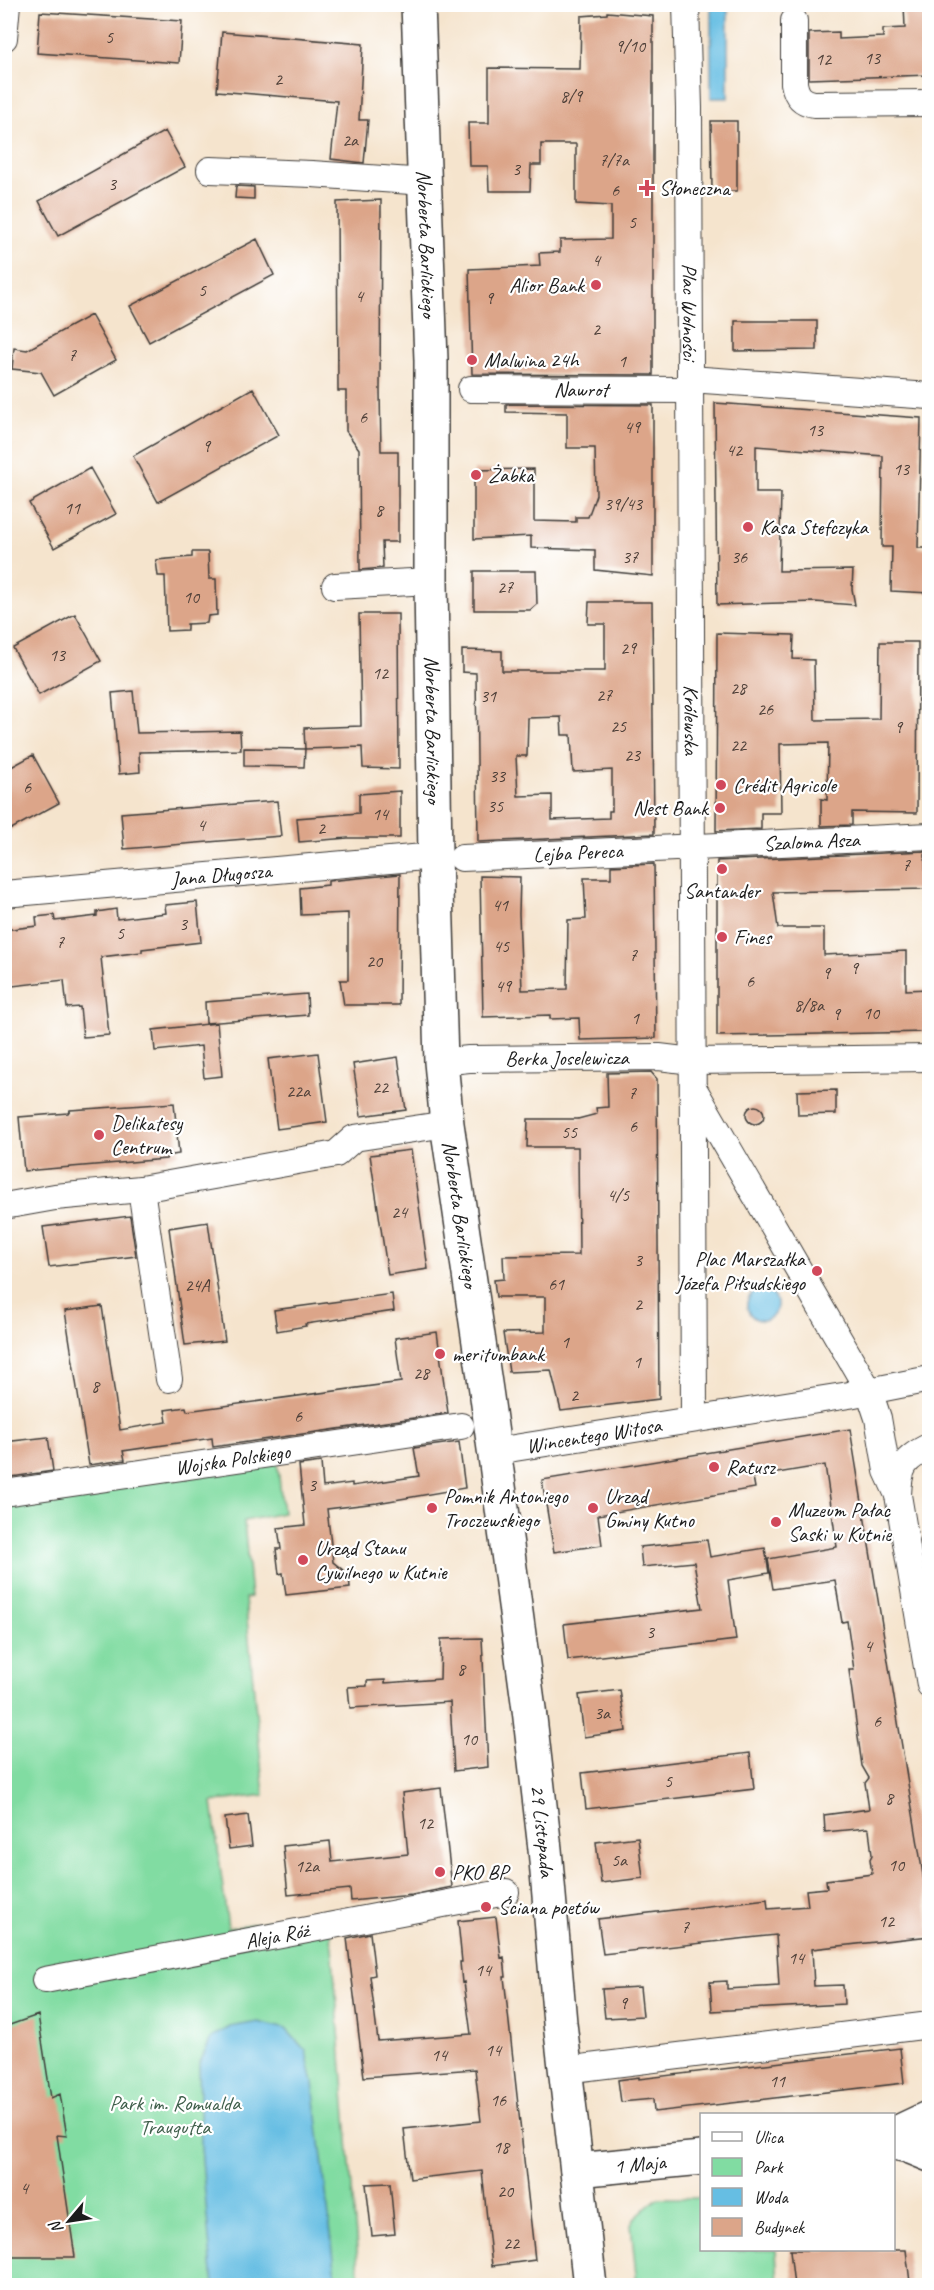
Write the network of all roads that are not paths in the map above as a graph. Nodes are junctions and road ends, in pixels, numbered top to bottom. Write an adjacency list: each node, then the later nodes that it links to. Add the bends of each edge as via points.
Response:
1 (7, 4): 5 (street)
2 (418, 4): 8 (street, Norberta Barlickiego)
3 (686, 4): 9 (street, Plac Wolności)
4 (794, 21): 6 (street, via 795,92 804,101)
5 (4, 38)
6 (930, 103)
7 (210, 170): 8 (street)
8 (425, 182): 12 (street, Norberta Barlickiego, via 432,421)
9 (690, 384): 10 (street, Nawrot); 11 (street, Plac Wolności); 15 (street, Królewska)
10 (471, 389)
11 (930, 396)
12 (431, 581): 13 (street); 16 (street, Norberta Barlickiego)
13 (335, 586)
14 (930, 836): 15 (street, Szaloma Asza)
15 (692, 847): 16 (street, Lejba Pereca); 19 (street, Królewska)
16 (449, 857): 17 (street, Jana Długosza); 20 (street, Norberta Barlickiego)
17 (4, 894)
18 (930, 1058): 19 (street)
19 (692, 1061): 20 (street, Berka Joselewicza, via 659,1057); 21 (street)
20 (441, 1062): 22 (street, Norberta Barlickiego)
21 (693, 1088): 27 (street); 28 (street)
22 (447, 1124): 23 (street, via 354,1138 336,1154); 31 (street, Norberta Barlickiego)
23 (141, 1188): 24 (street); 25 (street)
24 (4, 1206)
25 (169, 1379)
26 (930, 1379): 27 (street)
27 (869, 1391): 28 (street); 33 (street, via 887,1471)
28 (694, 1419): 31 (street, Wincentego Witosa)
29 (461, 1426): 32 (street, Wojska Polskiego)
30 (930, 1446): 33 (street, via 911,1456 899,1472)
31 (495, 1451): 38 (street, 29 Listopada, via 545,1848)
32 (4, 1492)
33 (898, 1495): 34 (street)
34 (930, 1685)
35 (506, 1892): 36 (street, Aleja Róż)
36 (45, 1980)
37 (930, 2025): 38 (street)
38 (565, 2070): 44 (street, 29 Listopada)
39 (930, 2117): 40 (street)
40 (895, 2134)
41 (895, 2143): 42 (street)
42 (930, 2155)
43 (700, 2158): 44 (street, 1 Maja)
44 (577, 2170): 45 (street, 29 Listopada)
45 (590, 2286)

